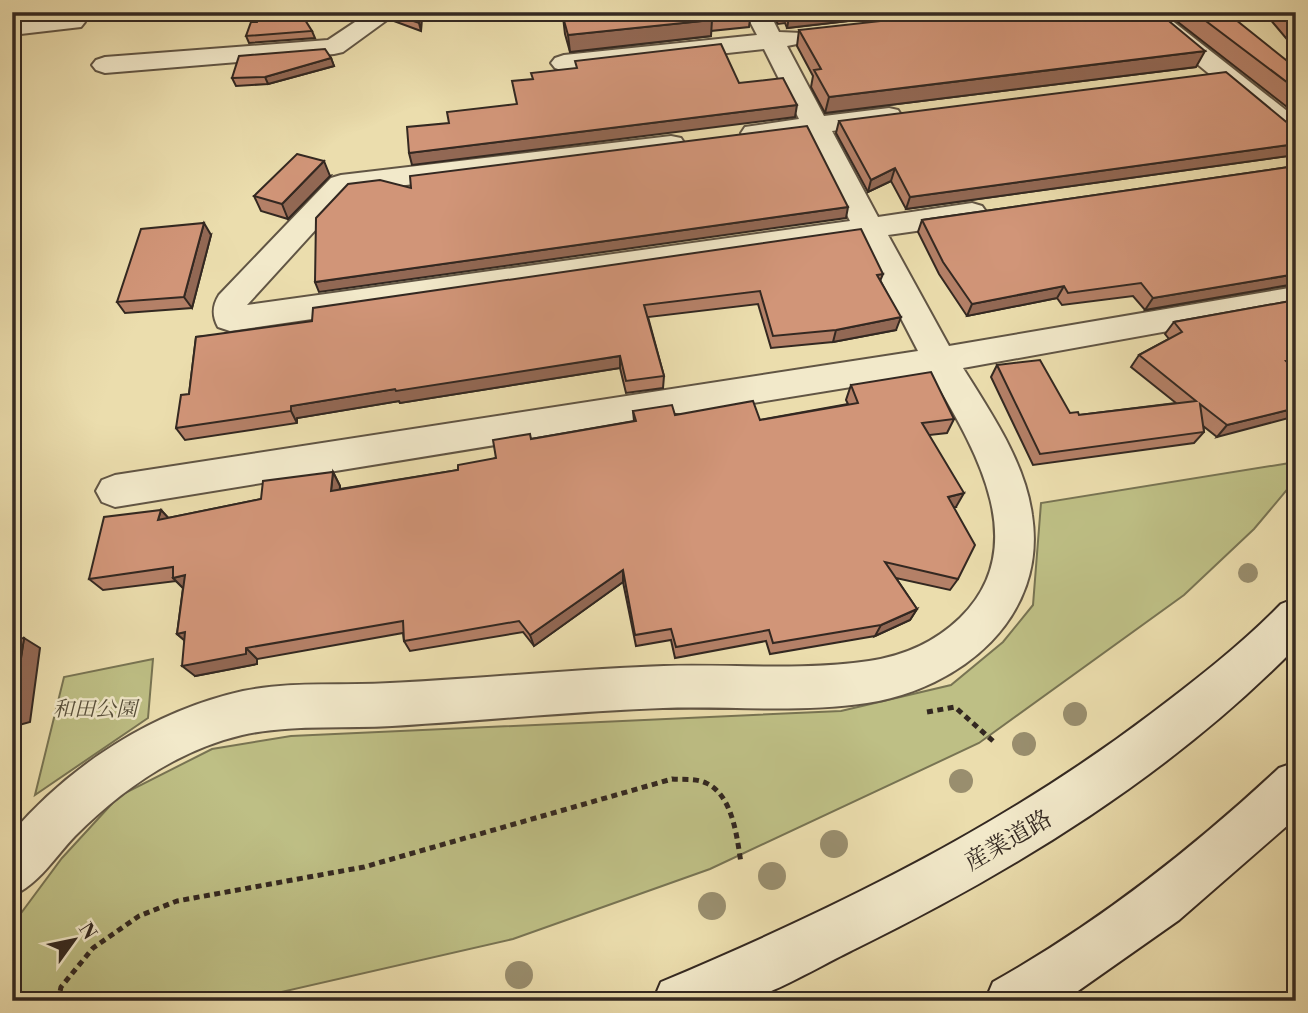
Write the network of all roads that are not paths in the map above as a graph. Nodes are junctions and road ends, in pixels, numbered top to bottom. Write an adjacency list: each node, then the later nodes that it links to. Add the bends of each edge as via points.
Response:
1 (386, 12): 8 (street, via 334,47 324,36)
2 (1146, 12): 9 (street)
3 (72, 22): 5 (street)
4 (764, 26): 6 (street); 7 (street); 12 (street)
5 (12, 28)
6 (812, 36)
7 (564, 63)
8 (105, 65)
9 (1223, 74): 10 (street); 13 (street)
10 (1182, 79)
11 (911, 114): 12 (street)
12 (816, 126): 15 (street); 15 (street, via 341,184 230,303 230,318)
13 (1296, 131)
14 (1006, 208): 15 (street)
15 (868, 228): 17 (street)
16 (1289, 299): 17 (street)
17 (940, 360): 18 (street); 21 (street, via 995,460 1013,514 1012,568 992,616 962,646 892,677 838,686 696,686 244,713 174,735 83,792)
18 (115, 491)
19 (1296, 617): 22 (street, 産業道路, via 1270,647 1069,804 940,880 800,951)
20 (1296, 785): 23 (street, via 1160,902)
21 (12, 871)
22 (680, 1001)
23 (1012, 1001)

